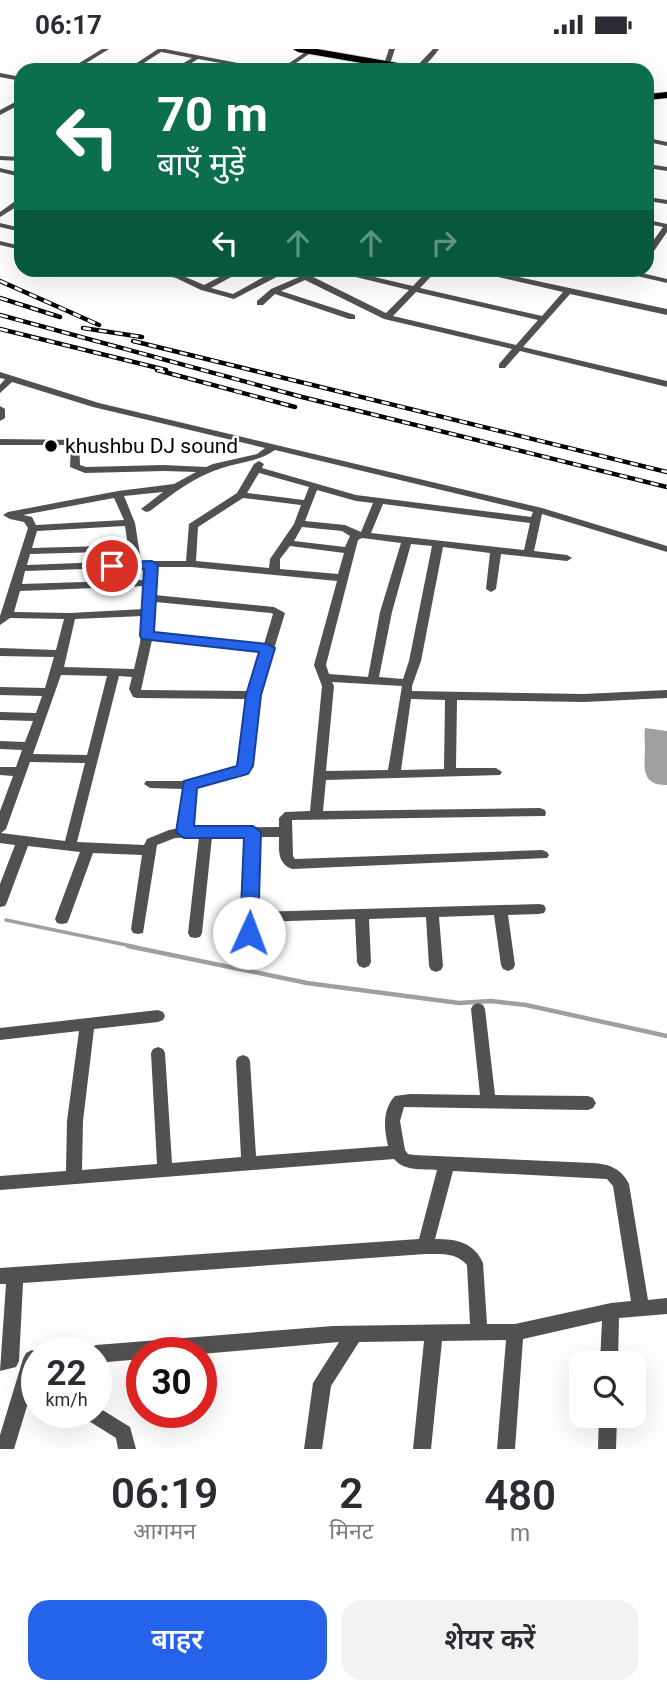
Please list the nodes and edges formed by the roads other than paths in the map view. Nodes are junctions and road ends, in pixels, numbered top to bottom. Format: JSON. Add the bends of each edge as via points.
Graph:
{"nodes":[{"id":1,"x":106,"y":49,"type":"edge"},
{"id":2,"x":284,"y":49,"type":"edge"},
{"id":3,"x":436,"y":49,"type":"edge"},
{"id":4,"x":161,"y":50,"type":"edge"},
{"id":5,"x":302,"y":51,"type":"edge"},
{"id":6,"x":197,"y":57,"type":"junction"},
{"id":7,"x":226,"y":62,"type":"joint"},
{"id":8,"x":83,"y":63,"type":"edge"},
{"id":9,"x":140,"y":63,"type":"edge"},
{"id":10,"x":187,"y":63,"type":"edge"},
{"id":11,"x":230,"y":63,"type":"edge"},
{"id":12,"x":373,"y":63,"type":"edge"},
{"id":13,"x":380,"y":63,"type":"edge"},
{"id":14,"x":423,"y":63,"type":"edge"},
{"id":15,"x":667,"y":227,"type":"edge"},
{"id":16,"x":654,"y":247,"type":"edge"},
{"id":17,"x":180,"y":277,"type":"edge"},
{"id":18,"x":226,"y":277,"type":"edge"},
{"id":19,"x":269,"y":277,"type":"edge"},
{"id":20,"x":305,"y":277,"type":"joint"},
{"id":21,"x":361,"y":277,"type":"edge"},
{"id":22,"x":427,"y":277,"type":"edge"},
{"id":23,"x":513,"y":277,"type":"edge"},
{"id":24,"x":648,"y":277,"type":"edge"},
{"id":25,"x":667,"y":281,"type":"edge"},
{"id":26,"x":204,"y":288,"type":"junction"},
{"id":27,"x":416,"y":290,"type":"junction"},
{"id":28,"x":274,"y":291,"type":"junction"},
{"id":29,"x":568,"y":291,"type":"junction"},
{"id":30,"x":343,"y":297,"type":"junction"},
{"id":31,"x":260,"y":303,"type":"dead end"},
{"id":32,"x":322,"y":307,"type":"junction"},
{"id":33,"x":667,"y":312,"type":"edge"},
{"id":34,"x":352,"y":317,"type":"dead end"},
{"id":35,"x":387,"y":317,"type":"junction"},
{"id":36,"x":544,"y":319,"type":"junction"},
{"id":37,"x":519,"y":349,"type":"junction"},
{"id":38,"x":502,"y":366,"type":"dead end"},
{"id":39,"x":0,"y":375,"type":"edge"},
{"id":40,"x":11,"y":378,"type":"junction"},
{"id":41,"x":667,"y":384,"type":"edge"},
{"id":42,"x":0,"y":390,"type":"edge"},
{"id":43,"x":0,"y":409,"type":"edge"},
{"id":44,"x":0,"y":418,"type":"edge"},
{"id":45,"x":0,"y":442,"type":"edge"},
{"id":46,"x":273,"y":447,"type":"junction"},
{"id":47,"x":260,"y":456,"type":"junction"},
{"id":48,"x":208,"y":470,"type":"junction"},
{"id":49,"x":257,"y":470,"type":"junction"},
{"id":50,"x":314,"y":485,"type":"junction"},
{"id":51,"x":176,"y":487,"type":"junction"},
{"id":52,"x":118,"y":494,"type":"junction"},
{"id":53,"x":241,"y":495,"type":"junction"},
{"id":54,"x":379,"y":501,"type":"junction"},
{"id":55,"x":306,"y":503,"type":"junction"},
{"id":56,"x":146,"y":509,"type":"dead end"},
{"id":57,"x":4,"y":516,"type":"edge"},
{"id":58,"x":537,"y":516,"type":"junction"},
{"id":59,"x":130,"y":523,"type":"junction"},
{"id":60,"x":299,"y":524,"type":"junction"},
{"id":61,"x":33,"y":528,"type":"junction"},
{"id":62,"x":360,"y":535,"type":"junction"},
{"id":63,"x":407,"y":540,"type":"junction"},
{"id":64,"x":287,"y":543,"type":"junction"},
{"id":65,"x":438,"y":544,"type":"junction"},
{"id":66,"x":103,"y":549,"type":"dead end"},
{"id":67,"x":667,"y":549,"type":"edge"},
{"id":68,"x":496,"y":550,"type":"junction"},
{"id":69,"x":26,"y":551,"type":"junction"},
{"id":70,"x":350,"y":551,"type":"junction"},
{"id":71,"x":528,"y":554,"type":"junction"},
{"id":72,"x":567,"y":558,"type":"dead end"},
{"id":73,"x":136,"y":564,"type":"junction"},
{"id":74,"x":191,"y":564,"type":"junction"},
{"id":75,"x":152,"y":565,"type":"junction"},
{"id":76,"x":21,"y":568,"type":"junction"},
{"id":77,"x":274,"y":572,"type":"junction"},
{"id":78,"x":343,"y":578,"type":"junction"},
{"id":79,"x":150,"y":583,"type":"junction"},
{"id":80,"x":15,"y":588,"type":"junction"},
{"id":81,"x":491,"y":589,"type":"dead end"},
{"id":82,"x":148,"y":599,"type":"junction"},
{"id":83,"x":147,"y":613,"type":"junction"},
{"id":84,"x":70,"y":616,"type":"junction"},
{"id":85,"x":3,"y":618,"type":"edge"},
{"id":86,"x":147,"y":636,"type":"junction"},
{"id":87,"x":267,"y":648,"type":"junction"},
{"id":88,"x":0,"y":652,"type":"edge"},
{"id":89,"x":61,"y":654,"type":"junction"},
{"id":90,"x":57,"y":671,"type":"junction"},
{"id":91,"x":114,"y":673,"type":"junction"},
{"id":92,"x":139,"y":673,"type":"junction"},
{"id":93,"x":327,"y":678,"type":"junction"},
{"id":94,"x":373,"y":681,"type":"junction"},
{"id":95,"x":407,"y":689,"type":"junction"},
{"id":96,"x":0,"y":691,"type":"edge"},
{"id":97,"x":48,"y":692,"type":"junction"},
{"id":98,"x":667,"y":694,"type":"edge"},
{"id":99,"x":254,"y":695,"type":"junction"},
{"id":100,"x":451,"y":698,"type":"junction"},
{"id":101,"x":0,"y":716,"type":"edge"},
{"id":102,"x":40,"y":717,"type":"junction"},
{"id":103,"x":0,"y":745,"type":"edge"},
{"id":104,"x":29,"y":752,"type":"junction"},
{"id":105,"x":93,"y":759,"type":"junction"},
{"id":106,"x":0,"y":771,"type":"edge"},
{"id":107,"x":22,"y":772,"type":"junction"},
{"id":108,"x":496,"y":772,"type":"dead end"},
{"id":109,"x":450,"y":773,"type":"junction"},
{"id":110,"x":394,"y":774,"type":"junction"},
{"id":111,"x":320,"y":776,"type":"junction"},
{"id":112,"x":150,"y":785,"type":"dead end"},
{"id":113,"x":190,"y":785,"type":"junction"},
{"id":114,"x":5,"y":804,"type":"edge"},
{"id":115,"x":540,"y":813,"type":"dead end"},
{"id":116,"x":316,"y":816,"type":"junction"},
{"id":117,"x":0,"y":829,"type":"edge"},
{"id":118,"x":206,"y":831,"type":"junction"},
{"id":119,"x":184,"y":832,"type":"junction"},
{"id":120,"x":253,"y":832,"type":"junction"},
{"id":121,"x":286,"y":832,"type":"junction"},
{"id":122,"x":0,"y":838,"type":"edge"},
{"id":123,"x":23,"y":841,"type":"junction"},
{"id":124,"x":70,"y":845,"type":"junction"},
{"id":125,"x":88,"y":848,"type":"junction"},
{"id":126,"x":149,"y":850,"type":"junction"},
{"id":127,"x":542,"y":855,"type":"dead end"},
{"id":128,"x":0,"y":902,"type":"edge"},
{"id":129,"x":539,"y":909,"type":"dead end"},
{"id":130,"x":500,"y":910,"type":"junction"},
{"id":131,"x":432,"y":912,"type":"junction"},
{"id":132,"x":362,"y":914,"type":"junction"},
{"id":133,"x":250,"y":917,"type":"junction"},
{"id":134,"x":62,"y":919,"type":"dead end"},
{"id":135,"x":138,"y":929,"type":"dead end"},
{"id":136,"x":195,"y":933,"type":"dead end"},
{"id":137,"x":248,"y":949,"type":"dead end"},
{"id":138,"x":364,"y":962,"type":"dead end"},
{"id":139,"x":508,"y":965,"type":"dead end"},
{"id":140,"x":436,"y":966,"type":"dead end"},
{"id":141,"x":478,"y":1009,"type":"dead end"},
{"id":142,"x":158,"y":1016,"type":"dead end"},
{"id":143,"x":87,"y":1025,"type":"junction"},
{"id":144,"x":0,"y":1034,"type":"edge"},
{"id":145,"x":158,"y":1053,"type":"dead end"},
{"id":146,"x":243,"y":1061,"type":"dead end"},
{"id":147,"x":488,"y":1101,"type":"junction"},
{"id":148,"x":588,"y":1103,"type":"dead end"},
{"id":149,"x":398,"y":1152,"type":"junction"},
{"id":150,"x":249,"y":1163,"type":"junction"},
{"id":151,"x":447,"y":1164,"type":"junction"},
{"id":152,"x":165,"y":1170,"type":"junction"},
{"id":153,"x":74,"y":1177,"type":"junction"},
{"id":154,"x":0,"y":1183,"type":"edge"},
{"id":155,"x":425,"y":1246,"type":"junction"},
{"id":156,"x":7,"y":1276,"type":"edge"},
{"id":157,"x":667,"y":1306,"type":"edge"},
{"id":158,"x":641,"y":1308,"type":"junction"},
{"id":159,"x":611,"y":1311,"type":"junction"},
{"id":160,"x":515,"y":1332,"type":"junction"},
{"id":161,"x":434,"y":1333,"type":"junction"},
{"id":162,"x":479,"y":1333,"type":"junction"},
{"id":163,"x":354,"y":1334,"type":"junction"},
{"id":164,"x":609,"y":1351,"type":"edge"},
{"id":165,"x":112,"y":1352,"type":"edge"},
{"id":166,"x":5,"y":1362,"type":"edge"},
{"id":167,"x":21,"y":1408,"type":"edge"},
{"id":168,"x":112,"y":1426,"type":"edge"},
{"id":169,"x":608,"y":1428,"type":"edge"},
{"id":170,"x":5,"y":1449,"type":"edge"},
{"id":171,"x":127,"y":1449,"type":"edge"},
{"id":172,"x":313,"y":1449,"type":"edge"},
{"id":173,"x":422,"y":1449,"type":"edge"},
{"id":174,"x":506,"y":1449,"type":"edge"},
{"id":175,"x":607,"y":1449,"type":"edge"}],
"edges":[{"from":1,"to":8,"type":"street"},
{"from":2,"to":5,"type":"highway"},
{"from":3,"to":14,"type":"street"},
{"from":4,"to":6,"type":"street"},
{"from":4,"to":9,"type":"street"},
{"from":5,"to":12,"type":"highway"},
{"from":5,"to":13,"type":"highway"},
{"from":6,"to":7,"type":"street"},
{"from":6,"to":10,"type":"street"},
{"from":7,"to":11,"type":"street"},
{"from":15,"to":16,"type":"street"},
{"from":17,"to":26,"type":"street"},
{"from":18,"to":26,"type":"street"},
{"from":19,"to":26,"type":"street","via":[[234,297]]},
{"from":20,"to":28,"type":"street"},
{"from":20,"to":30,"type":"street"},
{"from":21,"to":27,"type":"street"},
{"from":22,"to":27,"type":"street"},
{"from":23,"to":29,"type":"street"},
{"from":24,"to":25,"type":"street"},
{"from":27,"to":35,"type":"street"},
{"from":27,"to":36,"type":"street"},
{"from":28,"to":31,"type":"street"},
{"from":28,"to":32,"type":"street"},
{"from":29,"to":33,"type":"street"},
{"from":29,"to":36,"type":"street"},
{"from":30,"to":32,"type":"street"},
{"from":30,"to":35,"type":"street"},
{"from":32,"to":34,"type":"street"},
{"from":35,"to":37,"type":"street"},
{"from":36,"to":37,"type":"street"},
{"from":37,"to":38,"type":"street"},
{"from":37,"to":41,"type":"street"},
{"from":39,"to":40,"type":"street"},
{"from":40,"to":42,"type":"street"},
{"from":40,"to":46,"type":"street","via":[[96,405]]},
{"from":43,"to":44,"type":"street"},
{"from":45,"to":48,"type":"street","via":[[76,442],[75,467],[81,470]]},
{"from":46,"to":47,"type":"street"},
{"from":46,"to":58,"type":"street"},
{"from":47,"to":48,"type":"street"},
{"from":47,"to":49,"type":"street"},
{"from":48,"to":51,"type":"street"},
{"from":49,"to":50,"type":"street"},
{"from":49,"to":53,"type":"street"},
{"from":50,"to":54,"type":"street","via":[[338,495]]},
{"from":50,"to":55,"type":"street"},
{"from":51,"to":52,"type":"street"},
{"from":51,"to":56,"type":"street"},
{"from":52,"to":57,"type":"street"},
{"from":52,"to":59,"type":"street"},
{"from":53,"to":55,"type":"street"},
{"from":53,"to":74,"type":"street","via":[[193,526]]},
{"from":54,"to":58,"type":"street"},
{"from":54,"to":62,"type":"street"},
{"from":55,"to":60,"type":"street"},
{"from":57,"to":61,"type":"street","via":[[28,519]]},
{"from":58,"to":67,"type":"street"},
{"from":58,"to":71,"type":"street"},
{"from":59,"to":61,"type":"street"},
{"from":59,"to":73,"type":"street"},
{"from":60,"to":62,"type":"street","via":[[345,528]]},
{"from":60,"to":64,"type":"street"},
{"from":61,"to":69,"type":"street"},
{"from":62,"to":63,"type":"street"},
{"from":62,"to":70,"type":"street","via":[[353,538]]},
{"from":63,"to":65,"type":"street"},
{"from":63,"to":94,"type":"street","via":[[386,611]]},
{"from":64,"to":70,"type":"street"},
{"from":64,"to":77,"type":"street","via":[[275,559]]},
{"from":65,"to":68,"type":"street"},
{"from":65,"to":95,"type":"street"},
{"from":66,"to":69,"type":"street"},
{"from":68,"to":71,"type":"street"},
{"from":68,"to":81,"type":"street"},
{"from":69,"to":76,"type":"street"},
{"from":70,"to":78,"type":"street"},
{"from":71,"to":72,"type":"street"},
{"from":73,"to":75,"type":"street"},
{"from":73,"to":76,"type":"street"},
{"from":74,"to":75,"type":"street"},
{"from":74,"to":77,"type":"street"},
{"from":75,"to":79,"type":"street"},
{"from":76,"to":80,"type":"street"},
{"from":77,"to":78,"type":"street"},
{"from":78,"to":93,"type":"street","via":[[320,665]]},
{"from":79,"to":80,"type":"street"},
{"from":79,"to":82,"type":"street"},
{"from":80,"to":85,"type":"street"},
{"from":82,"to":83,"type":"street"},
{"from":82,"to":87,"type":"street","via":[[274,610],[280,617]]},
{"from":83,"to":84,"type":"street"},
{"from":83,"to":86,"type":"street"},
{"from":84,"to":85,"type":"street"},
{"from":84,"to":89,"type":"street"},
{"from":86,"to":87,"type":"street"},
{"from":86,"to":92,"type":"street"},
{"from":87,"to":99,"type":"street"},
{"from":88,"to":89,"type":"street"},
{"from":89,"to":90,"type":"street"},
{"from":90,"to":91,"type":"street"},
{"from":90,"to":97,"type":"street"},
{"from":91,"to":92,"type":"street"},
{"from":91,"to":105,"type":"street"},
{"from":92,"to":99,"type":"street","via":[[135,689],[141,695]]},
{"from":93,"to":94,"type":"street"},
{"from":93,"to":111,"type":"street"},
{"from":94,"to":95,"type":"street"},
{"from":95,"to":100,"type":"street"},
{"from":95,"to":110,"type":"street"},
{"from":96,"to":97,"type":"street"},
{"from":97,"to":102,"type":"street"},
{"from":98,"to":100,"type":"street"},
{"from":99,"to":113,"type":"street","via":[[243,770]]},
{"from":100,"to":109,"type":"street"},
{"from":101,"to":102,"type":"street"},
{"from":102,"to":104,"type":"street"},
{"from":103,"to":104,"type":"street"},
{"from":104,"to":105,"type":"street"},
{"from":104,"to":107,"type":"street"},
{"from":105,"to":124,"type":"street"},
{"from":106,"to":107,"type":"street"},
{"from":107,"to":114,"type":"street"},
{"from":108,"to":109,"type":"street"},
{"from":109,"to":110,"type":"street"},
{"from":110,"to":111,"type":"street"},
{"from":111,"to":116,"type":"street"},
{"from":112,"to":113,"type":"street"},
{"from":113,"to":119,"type":"street"},
{"from":114,"to":117,"type":"street"},
{"from":115,"to":116,"type":"street"},
{"from":116,"to":121,"type":"street","via":[[290,815],[285,818]]},
{"from":118,"to":119,"type":"street"},
{"from":118,"to":120,"type":"street"},
{"from":118,"to":136,"type":"street"},
{"from":119,"to":126,"type":"street","via":[[162,836]]},
{"from":120,"to":121,"type":"street"},
{"from":120,"to":133,"type":"street"},
{"from":121,"to":127,"type":"street","via":[[286,857],[292,864]]},
{"from":122,"to":123,"type":"street"},
{"from":123,"to":124,"type":"street"},
{"from":123,"to":128,"type":"street"},
{"from":124,"to":125,"type":"street"},
{"from":125,"to":126,"type":"street"},
{"from":125,"to":134,"type":"street"},
{"from":126,"to":135,"type":"street"},
{"from":129,"to":130,"type":"street"},
{"from":130,"to":131,"type":"street"},
{"from":130,"to":139,"type":"street"},
{"from":131,"to":132,"type":"street"},
{"from":131,"to":140,"type":"street"},
{"from":132,"to":133,"type":"street"},
{"from":132,"to":138,"type":"street"},
{"from":133,"to":137,"type":"street"},
{"from":141,"to":147,"type":"street"},
{"from":142,"to":143,"type":"street"},
{"from":143,"to":144,"type":"street"},
{"from":143,"to":153,"type":"street","via":[[75,1121]]},
{"from":145,"to":152,"type":"street"},
{"from":146,"to":150,"type":"street"},
{"from":147,"to":148,"type":"street"},
{"from":147,"to":149,"type":"street","via":[[400,1101],[391,1118]]},
{"from":149,"to":150,"type":"street"},
{"from":149,"to":151,"type":"street","via":[[414,1162]]},
{"from":150,"to":152,"type":"street"},
{"from":151,"to":155,"type":"street"},
{"from":151,"to":158,"type":"street","via":[[600,1171],[616,1176]]},
{"from":152,"to":153,"type":"street"},
{"from":153,"to":154,"type":"street"},
{"from":155,"to":156,"type":"street"},
{"from":155,"to":162,"type":"street","via":[[462,1248],[472,1255]]},
{"from":156,"to":166,"type":"street"},
{"from":157,"to":158,"type":"street"},
{"from":158,"to":159,"type":"street"},
{"from":159,"to":160,"type":"street"},
{"from":159,"to":164,"type":"street"},
{"from":160,"to":162,"type":"street"},
{"from":160,"to":174,"type":"street"},
{"from":161,"to":162,"type":"street"},
{"from":161,"to":163,"type":"street"},
{"from":161,"to":173,"type":"street"},
{"from":163,"to":165,"type":"street"},
{"from":163,"to":172,"type":"street","via":[[322,1383]]},
{"from":167,"to":170,"type":"street"},
{"from":168,"to":171,"type":"street","via":[[124,1433]]},
{"from":169,"to":175,"type":"street"}]}
